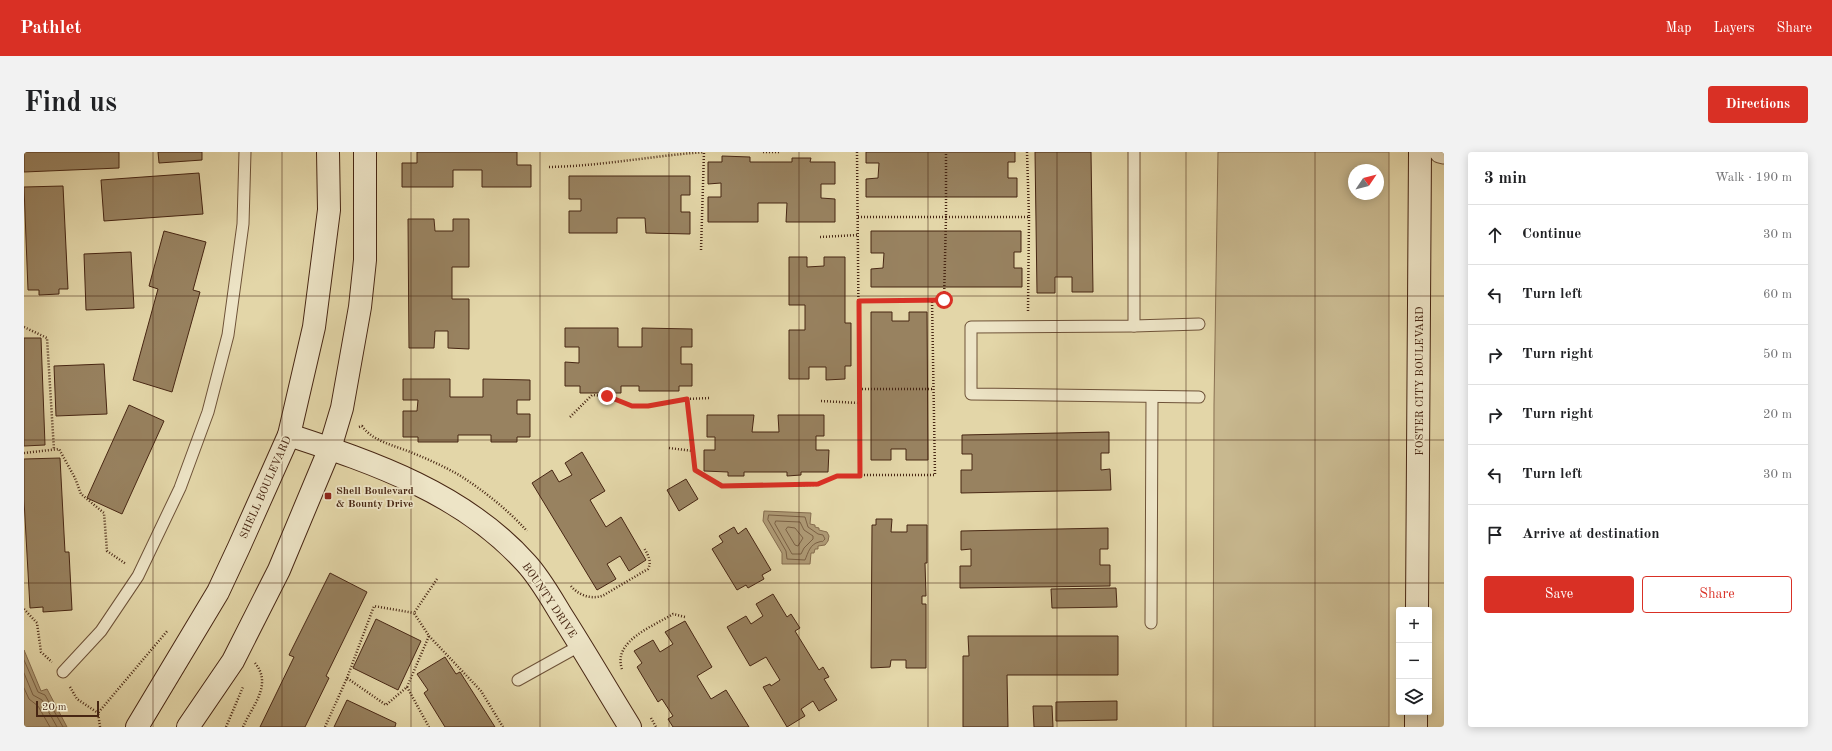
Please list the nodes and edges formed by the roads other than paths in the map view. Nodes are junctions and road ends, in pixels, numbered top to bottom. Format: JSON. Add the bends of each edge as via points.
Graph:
{"nodes":[{"id":1,"x":245,"y":152,"type":"edge"},
{"id":2,"x":328,"y":152,"type":"edge"},
{"id":3,"x":365,"y":152,"type":"edge"},
{"id":4,"x":1134,"y":152,"type":"edge"},
{"id":5,"x":1420,"y":152,"type":"edge"},
{"id":6,"x":1440,"y":152,"type":"edge"},
{"id":7,"x":1444,"y":153,"type":"edge"},
{"id":8,"x":1199,"y":324,"type":"dead end"},
{"id":9,"x":1134,"y":326,"type":"junction"},
{"id":10,"x":1152,"y":397,"type":"junction"},
{"id":11,"x":1199,"y":397,"type":"dead end"},
{"id":12,"x":289,"y":435,"type":"junction"},
{"id":13,"x":330,"y":448,"type":"junction"},
{"id":14,"x":1417,"y":607,"type":"edge"},
{"id":15,"x":1151,"y":623,"type":"dead end"},
{"id":16,"x":581,"y":645,"type":"junction"},
{"id":17,"x":63,"y":672,"type":"road end"},
{"id":18,"x":518,"y":680,"type":"dead end"},
{"id":19,"x":1416,"y":715,"type":"edge"},
{"id":20,"x":142,"y":718,"type":"edge"},
{"id":21,"x":188,"y":727,"type":"edge"},
{"id":22,"x":630,"y":727,"type":"edge"},
{"id":23,"x":1416,"y":727,"type":"edge"}],
"edges":[{"from":1,"to":17,"type":"lane","via":[[243,224],[228,335],[208,412],[180,488],[139,573],[100,631]]},
{"from":2,"to":12,"type":"main road","name":"SHELL BOULEVARD","via":[[329,210],[315,320]]},
{"from":3,"to":13,"type":"main road","via":[[365,260],[360,307],[342,408]]},
{"from":4,"to":9,"type":"lane"},
{"from":5,"to":14,"type":"main road","name":"FOSTER CITY BOULEVARD"},
{"from":6,"to":7,"type":"street"},
{"from":8,"to":9,"type":"lane"},
{"from":9,"to":10,"type":"lane","via":[[971,327],[971,394]]},
{"from":10,"to":11,"type":"lane"},
{"from":10,"to":15,"type":"lane"},
{"from":12,"to":13,"type":"main road","name":"BOUNTY DRIVE"},
{"from":12,"to":20,"type":"main road","name":"SHELL BOULEVARD","via":[[218,592]]},
{"from":13,"to":16,"type":"main road","name":"BOUNTY DRIVE","via":[[432,490],[476,518],[527,564]]},
{"from":13,"to":21,"type":"main road","via":[[279,570],[233,660]]},
{"from":16,"to":18,"type":"lane"},
{"from":16,"to":22,"type":"main road","name":"BOUNTY DRIVE"},
{"from":19,"to":23,"type":"main road"}]}
